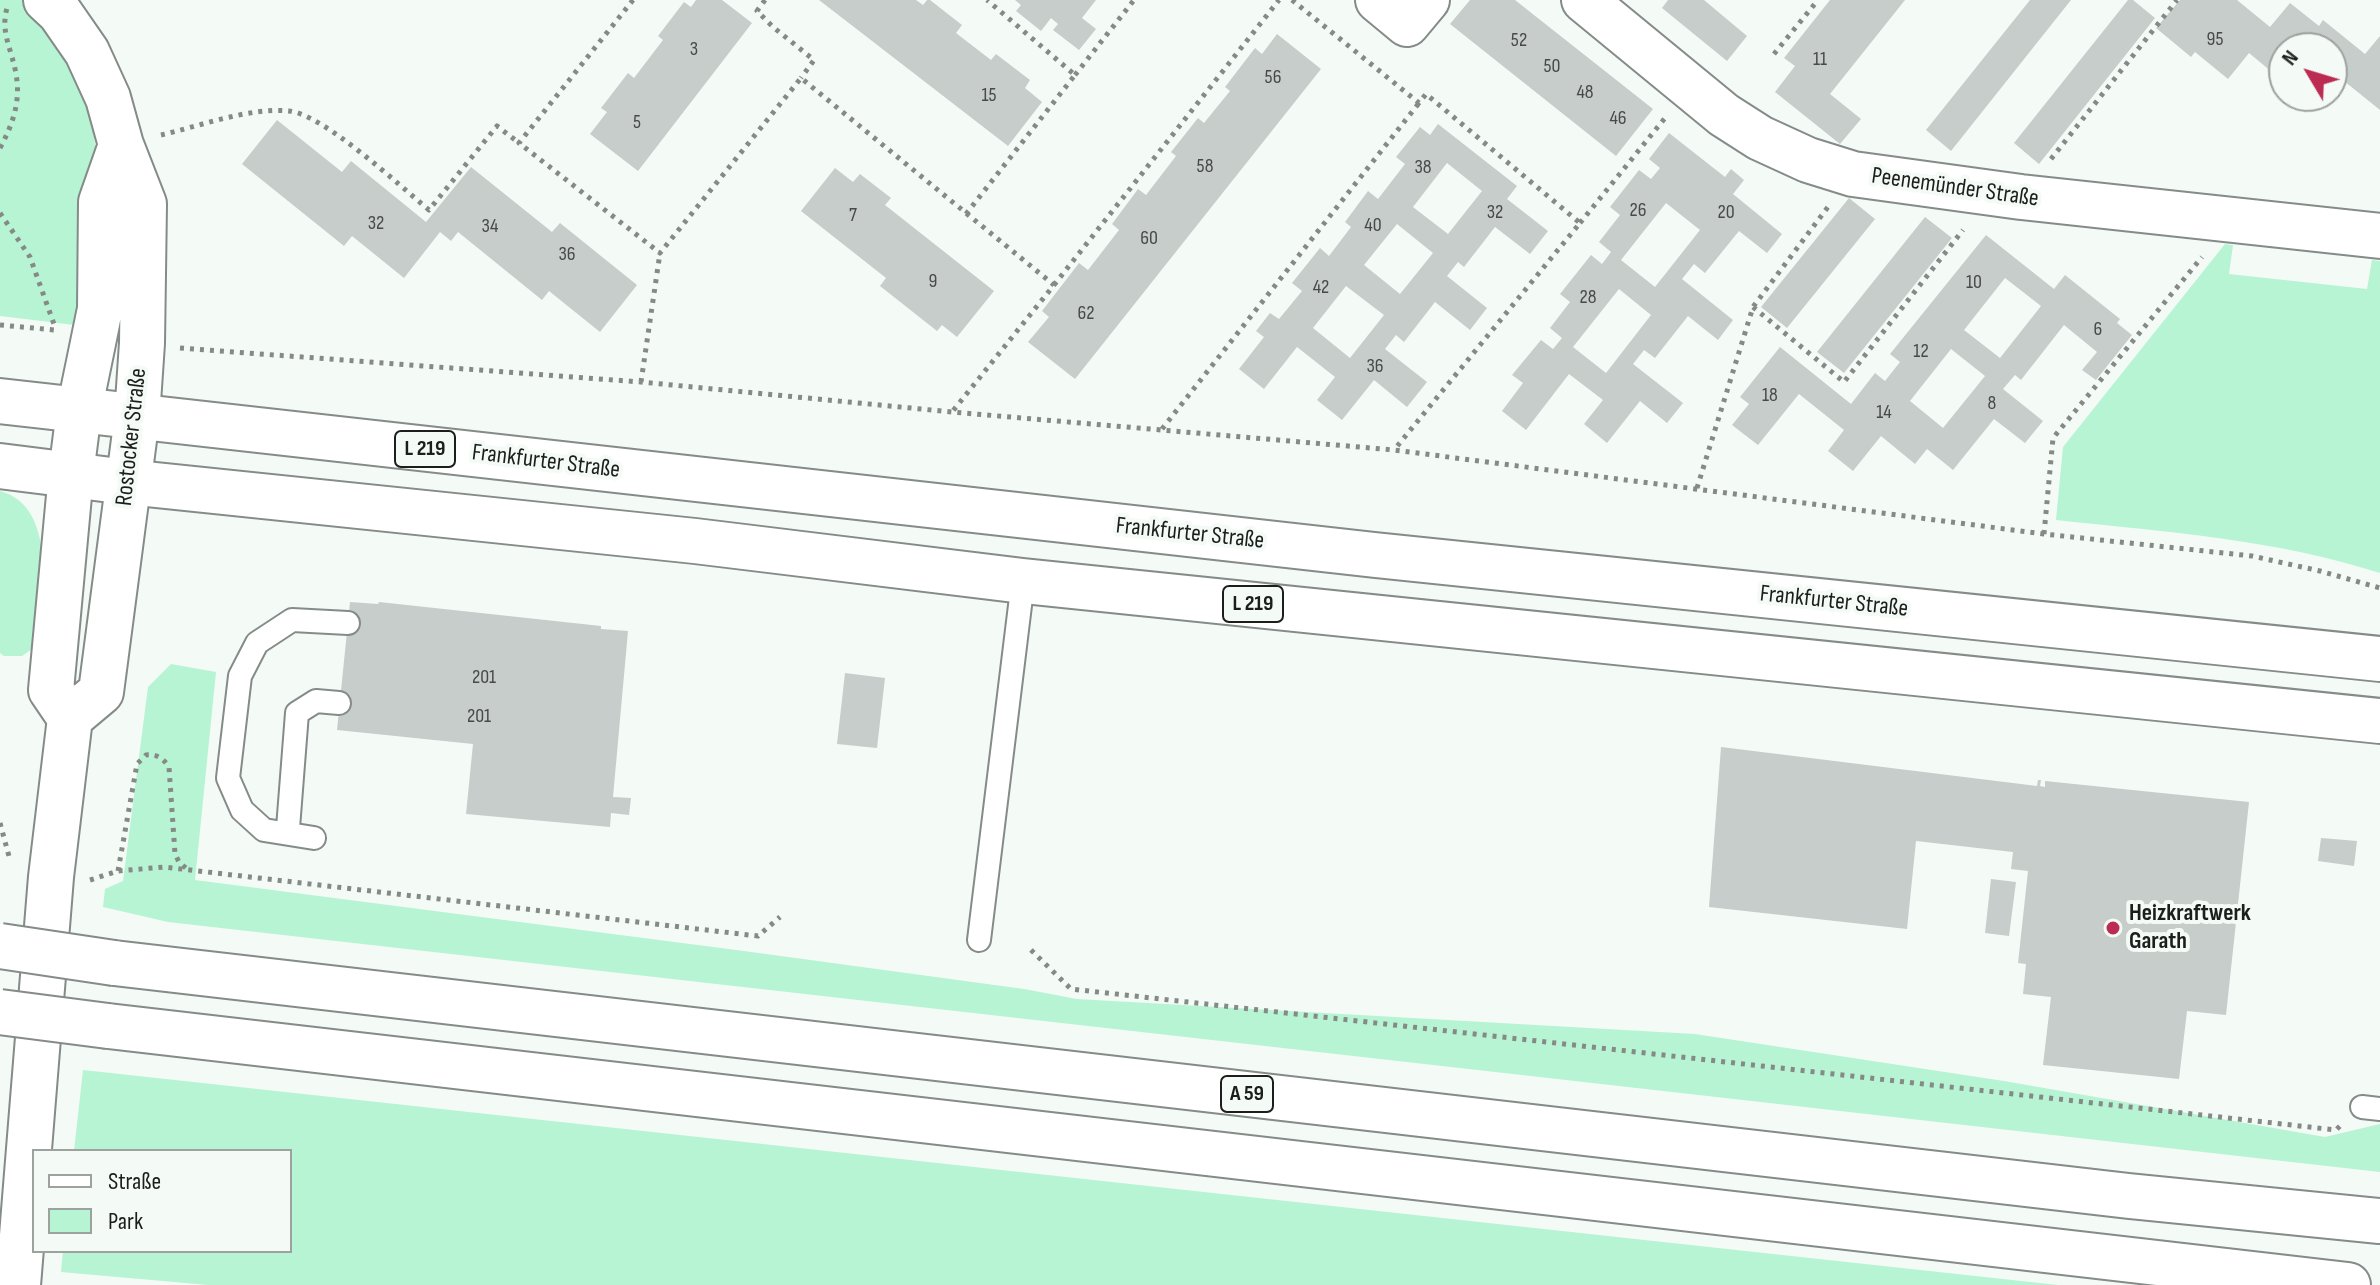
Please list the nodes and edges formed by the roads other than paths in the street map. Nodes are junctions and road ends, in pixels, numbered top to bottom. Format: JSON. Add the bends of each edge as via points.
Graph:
{"nodes":[{"id":1,"x":1378,"y":0,"type":"edge"},
{"id":2,"x":1427,"y":0,"type":"edge"},
{"id":3,"x":1584,"y":0,"type":"edge"},
{"id":4,"x":59,"y":4,"type":"edge"},
{"id":5,"x":121,"y":145,"type":"junction"},
{"id":6,"x":2380,"y":236,"type":"edge"},
{"id":7,"x":0,"y":401,"type":"edge"},
{"id":8,"x":79,"y":411,"type":"junction"},
{"id":9,"x":137,"y":417,"type":"junction"},
{"id":10,"x":0,"y":466,"type":"edge"},
{"id":11,"x":71,"y":474,"type":"junction"},
{"id":12,"x":127,"y":482,"type":"junction"},
{"id":13,"x":1023,"y":581,"type":"junction"},
{"id":14,"x":348,"y":623,"type":"dead end"},
{"id":15,"x":2380,"y":659,"type":"edge"},
{"id":16,"x":339,"y":703,"type":"dead end"},
{"id":17,"x":70,"y":718,"type":"junction"},
{"id":18,"x":2380,"y":721,"type":"edge"},
{"id":19,"x":288,"y":828,"type":"dead end"},
{"id":20,"x":314,"y":838,"type":"dead end"},
{"id":21,"x":979,"y":940,"type":"dead end"},
{"id":22,"x":0,"y":946,"type":"edge"},
{"id":23,"x":0,"y":1012,"type":"edge"},
{"id":24,"x":2380,"y":1221,"type":"edge"},
{"id":25,"x":18,"y":1285,"type":"edge"},
{"id":26,"x":2348,"y":1285,"type":"edge"}],
"edges":[{"from":1,"to":2,"type":"main road","via":[[1407,24]]},
{"from":3,"to":6,"type":"main road","name":"Peenemünder Straße","via":[[1724,115],[1808,160],[1853,174]]},
{"from":4,"to":5,"type":"main road","name":"Rostocker Straße","via":[[108,98]]},
{"from":5,"to":8,"type":"main road","via":[[101,202],[100,309],[75,333]]},
{"from":5,"to":9,"type":"main road","name":"Rostocker Straße","via":[[144,204]]},
{"from":7,"to":8,"type":"main road","name":"Frankfurter Straße","number":"L 219"},
{"from":8,"to":9,"type":"main road","name":"Frankfurter Straße","number":"L 219"},
{"from":8,"to":11,"type":"main road"},
{"from":9,"to":12,"type":"main road","name":"Rostocker Straße"},
{"from":9,"to":15,"type":"main road","name":"Frankfurter Straße","number":"L 219","via":[[1375,555]]},
{"from":10,"to":11,"type":"main road","number":"L 219"},
{"from":11,"to":12,"type":"main road","number":"L 219"},
{"from":11,"to":17,"type":"main road","via":[[51,690]]},
{"from":12,"to":13,"type":"main road","number":"L 219"},
{"from":12,"to":17,"type":"main road","name":"Rostocker Straße","via":[[101,692]]},
{"from":13,"to":18,"type":"main road","number":"L 219"},
{"from":13,"to":21,"type":"lane"},
{"from":14,"to":20,"type":"lane","via":[[292,620],[257,643],[240,676],[228,778],[242,810],[264,830]]},
{"from":16,"to":19,"type":"lane","via":[[316,701],[297,713]]},
{"from":17,"to":25,"type":"main road","via":[[51,877]]},
{"from":22,"to":24,"type":"main road","number":"A 59","bridge":true},
{"from":23,"to":26,"type":"main road","bridge":true}]}
